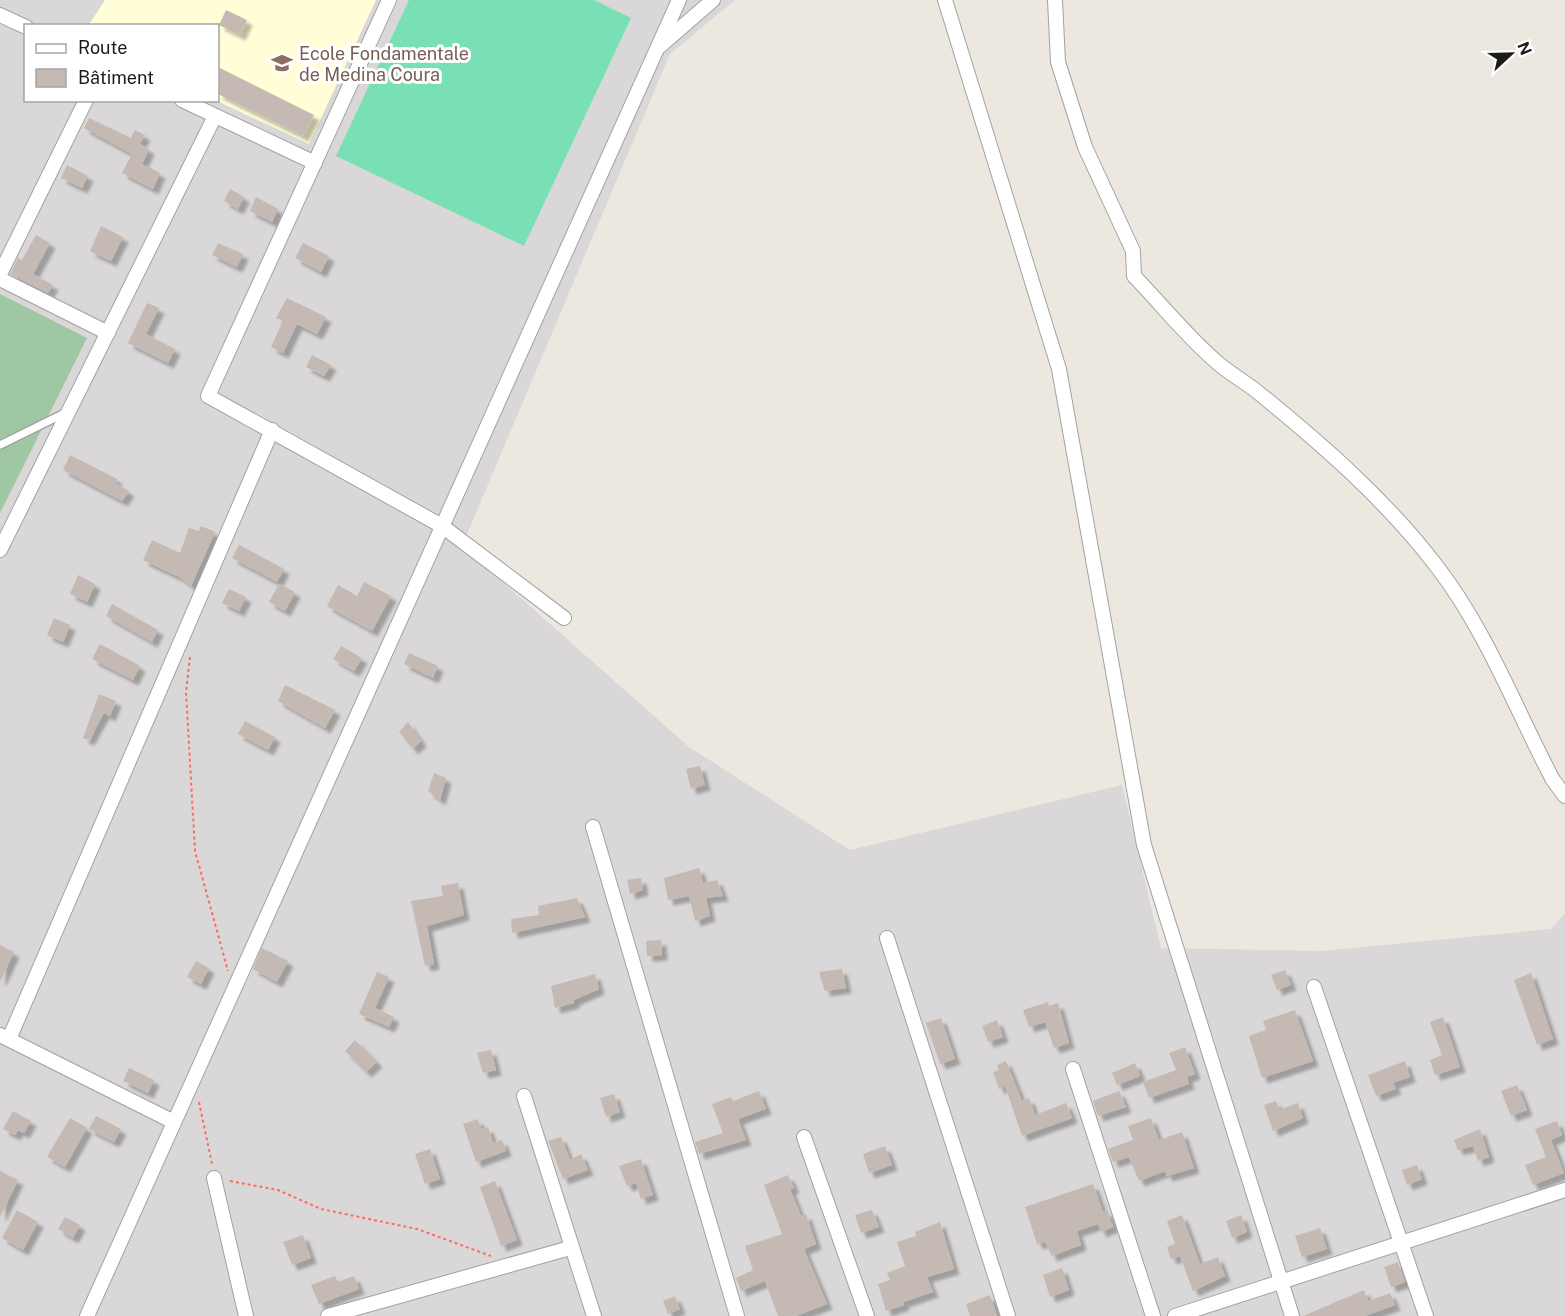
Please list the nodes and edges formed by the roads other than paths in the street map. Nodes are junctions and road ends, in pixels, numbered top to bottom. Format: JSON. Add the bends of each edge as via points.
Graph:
{"nodes":[{"id":1,"x":389,"y":0,"type":"edge"},
{"id":2,"x":679,"y":0,"type":"edge"},
{"id":3,"x":713,"y":0,"type":"edge"},
{"id":4,"x":945,"y":0,"type":"edge"},
{"id":5,"x":1055,"y":0,"type":"edge"},
{"id":6,"x":0,"y":15,"type":"edge"},
{"id":7,"x":24,"y":26,"type":"edge"},
{"id":8,"x":657,"y":50,"type":"junction"},
{"id":9,"x":85,"y":102,"type":"edge"},
{"id":10,"x":186,"y":102,"type":"edge"},
{"id":11,"x":215,"y":116,"type":"junction"},
{"id":12,"x":315,"y":163,"type":"junction"},
{"id":13,"x":0,"y":274,"type":"edge"},
{"id":14,"x":0,"y":279,"type":"edge"},
{"id":15,"x":108,"y":333,"type":"junction"},
{"id":16,"x":70,"y":410,"type":"junction"},
{"id":17,"x":272,"y":430,"type":"junction"},
{"id":18,"x":0,"y":445,"type":"edge"},
{"id":19,"x":442,"y":526,"type":"junction"},
{"id":20,"x":0,"y":550,"type":"edge"},
{"id":21,"x":564,"y":618,"type":"dead end"},
{"id":22,"x":1565,"y":796,"type":"edge"},
{"id":23,"x":593,"y":827,"type":"dead end"},
{"id":24,"x":887,"y":938,"type":"dead end"},
{"id":25,"x":1314,"y":987,"type":"dead end"},
{"id":26,"x":4,"y":1037,"type":"edge"},
{"id":27,"x":1073,"y":1069,"type":"dead end"},
{"id":28,"x":524,"y":1095,"type":"dead end"},
{"id":29,"x":174,"y":1122,"type":"junction"},
{"id":30,"x":804,"y":1137,"type":"dead end"},
{"id":31,"x":214,"y":1178,"type":"road end"},
{"id":32,"x":1565,"y":1190,"type":"edge"},
{"id":33,"x":1401,"y":1243,"type":"junction"},
{"id":34,"x":570,"y":1248,"type":"junction"},
{"id":35,"x":1281,"y":1282,"type":"junction"},
{"id":36,"x":87,"y":1316,"type":"edge"},
{"id":37,"x":246,"y":1316,"type":"edge"},
{"id":38,"x":328,"y":1316,"type":"edge"},
{"id":39,"x":594,"y":1316,"type":"edge"},
{"id":40,"x":737,"y":1316,"type":"edge"},
{"id":41,"x":867,"y":1316,"type":"edge"},
{"id":42,"x":1008,"y":1316,"type":"edge"},
{"id":43,"x":1153,"y":1316,"type":"edge"},
{"id":44,"x":1175,"y":1316,"type":"edge"},
{"id":45,"x":1292,"y":1316,"type":"edge"},
{"id":46,"x":1426,"y":1316,"type":"edge"}],
"edges":[{"from":1,"to":12,"type":"street"},
{"from":2,"to":8,"type":"street"},
{"from":3,"to":8,"type":"street"},
{"from":4,"to":35,"type":"street","via":[[1059,369],[1144,845]]},
{"from":5,"to":22,"type":"street","via":[[1058,62],[1085,147],[1133,251],[1134,276],[1219,364],[1345,468],[1408,531],[1466,609]]},
{"from":6,"to":7,"type":"street"},
{"from":8,"to":19,"type":"street"},
{"from":9,"to":13,"type":"street"},
{"from":10,"to":11,"type":"street"},
{"from":11,"to":12,"type":"street"},
{"from":11,"to":15,"type":"street"},
{"from":12,"to":17,"type":"street","via":[[208,396]]},
{"from":14,"to":15,"type":"street"},
{"from":15,"to":16,"type":"street"},
{"from":16,"to":18,"type":"lane"},
{"from":16,"to":20,"type":"street"},
{"from":17,"to":19,"type":"street"},
{"from":17,"to":26,"type":"street"},
{"from":19,"to":21,"type":"street"},
{"from":19,"to":29,"type":"street"},
{"from":23,"to":40,"type":"street"},
{"from":24,"to":42,"type":"street"},
{"from":25,"to":33,"type":"street"},
{"from":26,"to":29,"type":"street"},
{"from":27,"to":43,"type":"street"},
{"from":28,"to":34,"type":"street"},
{"from":29,"to":36,"type":"street"},
{"from":30,"to":41,"type":"street"},
{"from":31,"to":37,"type":"street"},
{"from":32,"to":33,"type":"street"},
{"from":33,"to":35,"type":"street"},
{"from":33,"to":46,"type":"street"},
{"from":34,"to":38,"type":"street"},
{"from":34,"to":39,"type":"street"},
{"from":35,"to":44,"type":"street"},
{"from":35,"to":45,"type":"street"}]}
